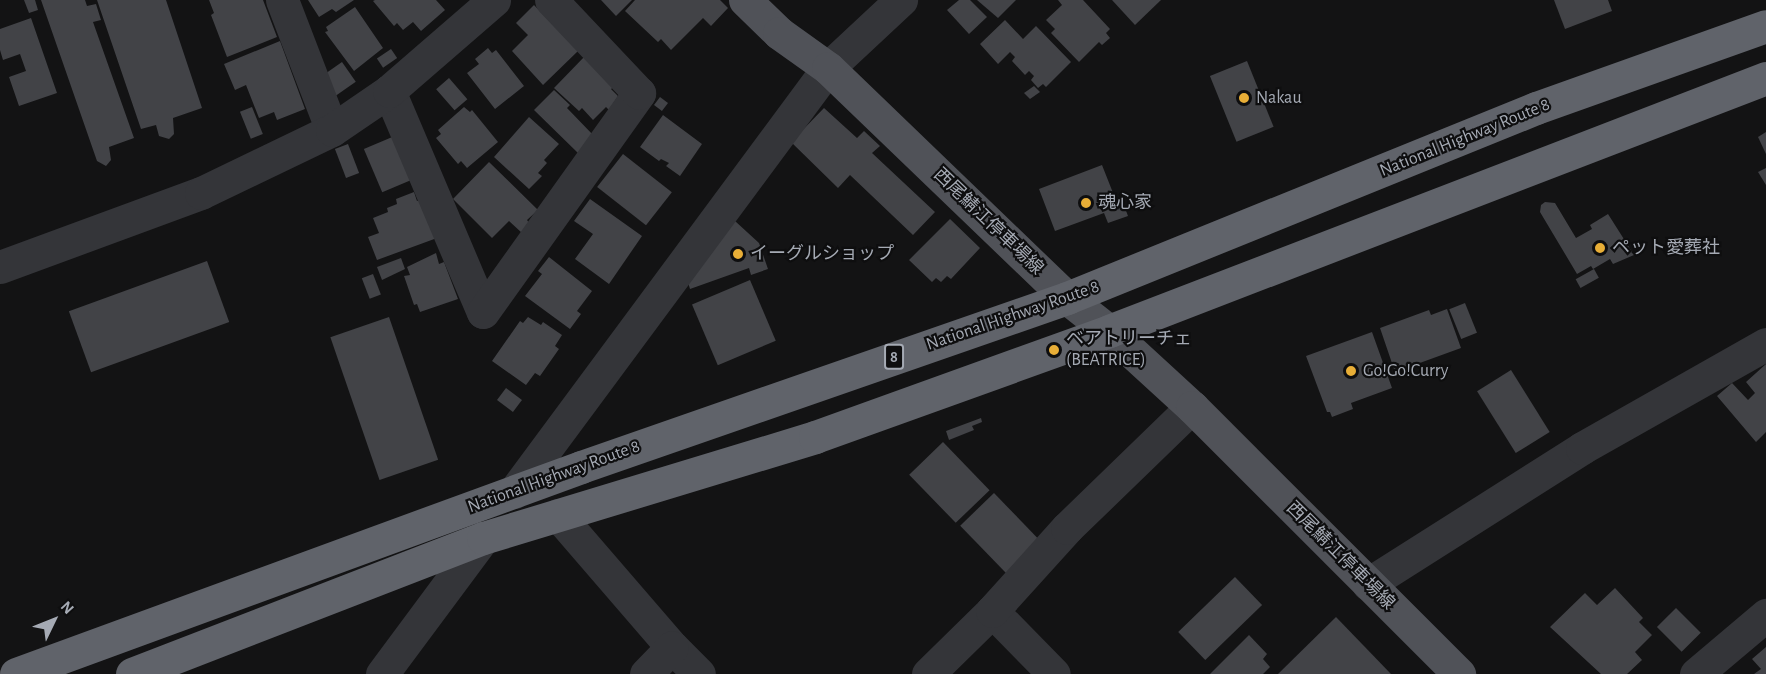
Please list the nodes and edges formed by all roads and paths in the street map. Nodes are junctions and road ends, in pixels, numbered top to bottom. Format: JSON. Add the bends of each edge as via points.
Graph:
{"nodes":[{"id":1,"x":282,"y":0,"type":"edge"},
{"id":2,"x":494,"y":0,"type":"edge"},
{"id":3,"x":551,"y":0,"type":"edge"},
{"id":4,"x":745,"y":0,"type":"edge"},
{"id":5,"x":901,"y":0,"type":"edge"},
{"id":6,"x":1766,"y":26,"type":"edge"},
{"id":7,"x":828,"y":68,"type":"junction"},
{"id":8,"x":1766,"y":78,"type":"edge"},
{"id":9,"x":389,"y":91,"type":"junction"},
{"id":10,"x":332,"y":130,"type":"junction"},
{"id":11,"x":0,"y":267,"type":"edge"},
{"id":12,"x":1067,"y":298,"type":"junction"},
{"id":13,"x":1109,"y":331,"type":"junction"},
{"id":14,"x":1766,"y":344,"type":"edge"},
{"id":15,"x":1192,"y":407,"type":"junction"},
{"id":16,"x":514,"y":492,"type":"junction"},
{"id":17,"x":558,"y":515,"type":"junction"},
{"id":18,"x":483,"y":538,"type":"junction"},
{"id":19,"x":1368,"y":584,"type":"junction"},
{"id":20,"x":992,"y":611,"type":"junction"},
{"id":21,"x":1766,"y":615,"type":"edge"},
{"id":22,"x":672,"y":647,"type":"junction"},
{"id":23,"x":16,"y":674,"type":"edge"},
{"id":24,"x":132,"y":674,"type":"edge"},
{"id":25,"x":382,"y":674,"type":"edge"},
{"id":26,"x":646,"y":674,"type":"edge"},
{"id":27,"x":699,"y":674,"type":"edge"},
{"id":28,"x":928,"y":674,"type":"edge"},
{"id":29,"x":1054,"y":674,"type":"edge"},
{"id":30,"x":1459,"y":674,"type":"edge"},
{"id":31,"x":1696,"y":674,"type":"edge"}],
"edges":[{"from":1,"to":10,"type":"street"},
{"from":2,"to":9,"type":"street"},
{"from":3,"to":9,"type":"street","via":[[639,93],[483,312]]},
{"from":4,"to":7,"type":"main road","name":"西尾鯖江停車場線","via":[[779,33]]},
{"from":5,"to":7,"type":"street"},
{"from":6,"to":12,"type":"highway","name":"National Highway Route 8","number":"8","via":[[1536,108]]},
{"from":7,"to":12,"type":"main road","name":"西尾鯖江停車場線"},
{"from":7,"to":16,"type":"street"},
{"from":8,"to":13,"type":"highway","name":"National Highway Route 8"},
{"from":9,"to":10,"type":"street"},
{"from":10,"to":11,"type":"street","via":[[201,193]]},
{"from":12,"to":13,"type":"main road","name":"西尾鯖江停車場線"},
{"from":12,"to":16,"type":"highway","name":"National Highway Route 8","number":"8"},
{"from":13,"to":15,"type":"main road","name":"西尾鯖江停車場線"},
{"from":13,"to":17,"type":"highway","name":"National Highway Route 8","via":[[815,437]]},
{"from":14,"to":19,"type":"street","via":[[1582,448]]},
{"from":15,"to":19,"type":"main road","name":"西尾鯖江停車場線"},
{"from":15,"to":20,"type":"street","via":[[1067,528]]},
{"from":16,"to":23,"type":"highway","name":"National Highway Route 8","number":"8"},
{"from":17,"to":18,"type":"highway","name":"National Highway Route 8"},
{"from":17,"to":22,"type":"street"},
{"from":18,"to":24,"type":"highway","name":"National Highway Route 8"},
{"from":18,"to":25,"type":"street"},
{"from":19,"to":30,"type":"main road","name":"西尾鯖江停車場線"},
{"from":20,"to":28,"type":"street"},
{"from":20,"to":29,"type":"street"},
{"from":21,"to":31,"type":"street"},
{"from":22,"to":26,"type":"street"},
{"from":22,"to":27,"type":"street"}]}
